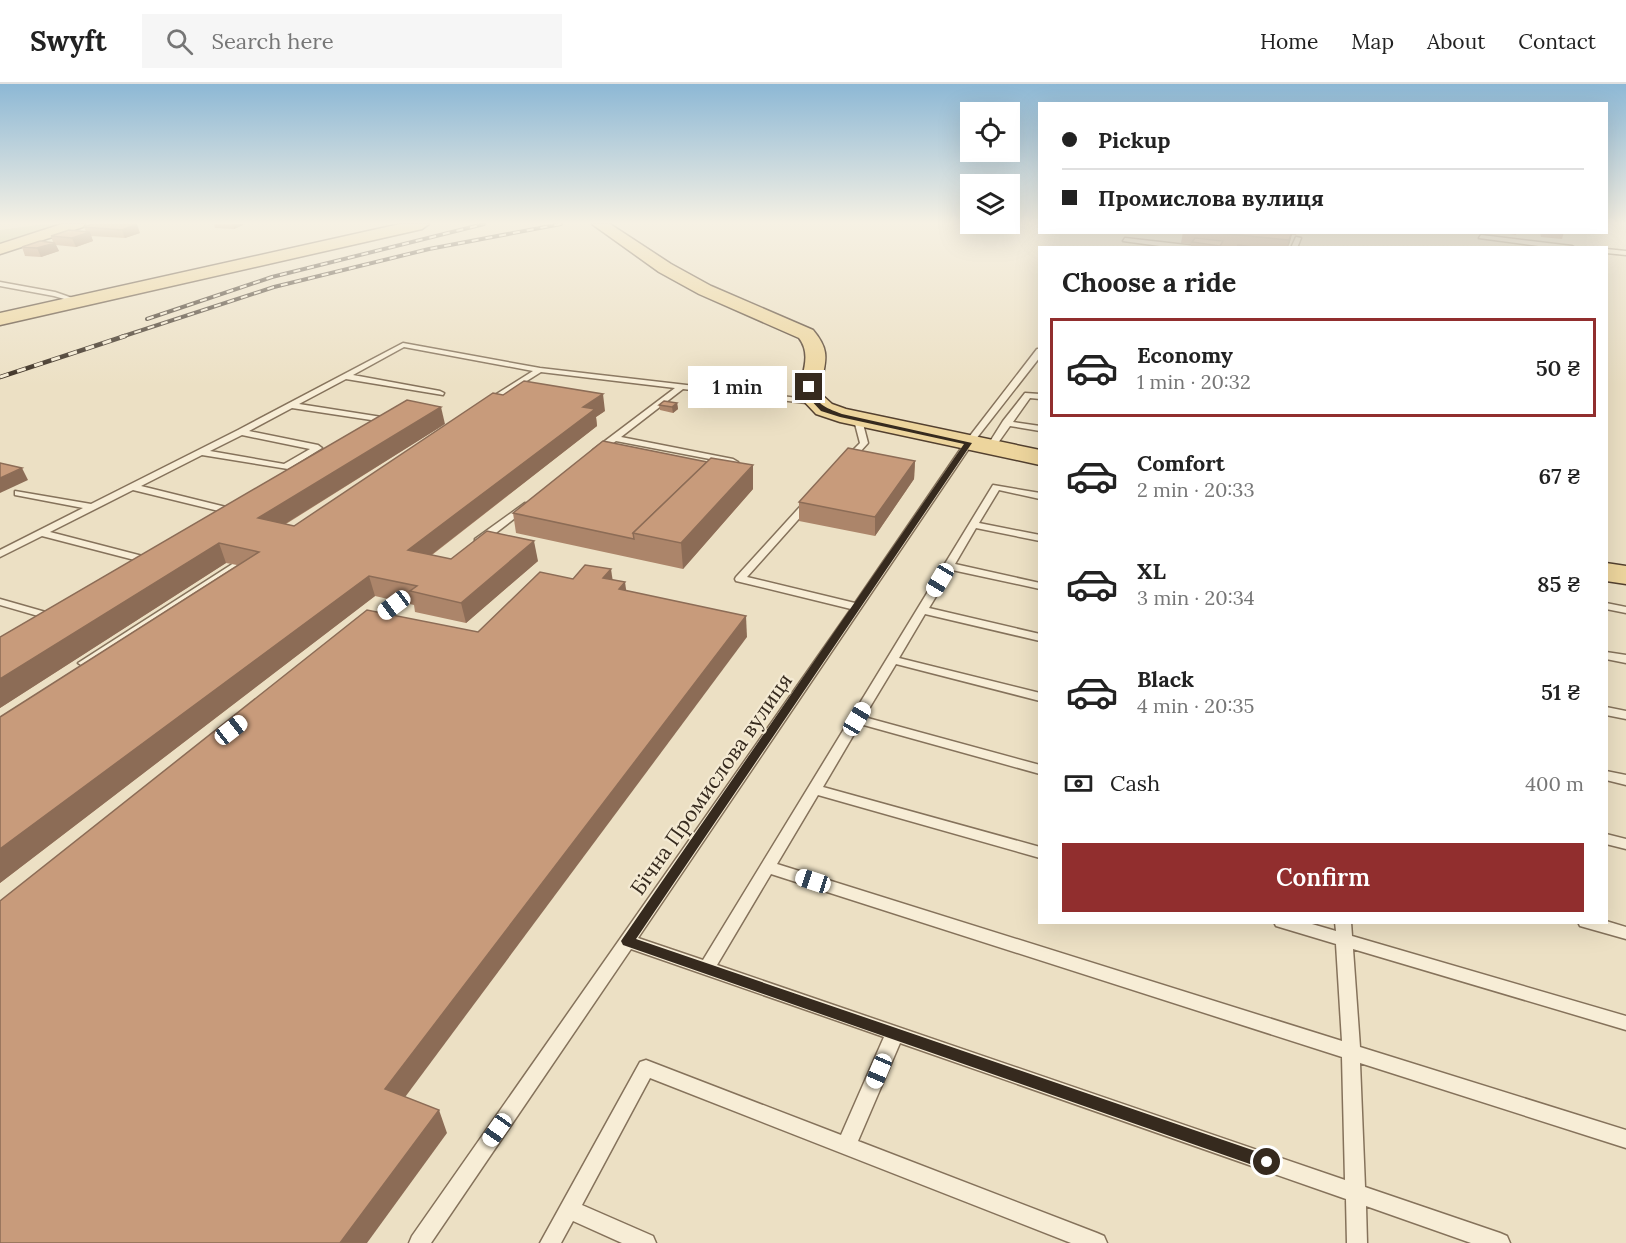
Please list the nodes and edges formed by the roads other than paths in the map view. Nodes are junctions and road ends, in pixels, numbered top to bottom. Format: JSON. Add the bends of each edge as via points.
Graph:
{"nodes":[{"id":1,"x":180,"y":278,"type":"edge"},
{"id":2,"x":683,"y":278,"type":"edge"},
{"id":3,"x":0,"y":284,"type":"edge"},
{"id":4,"x":78,"y":301,"type":"junction"},
{"id":5,"x":0,"y":319,"type":"edge"},
{"id":6,"x":1038,"y":356,"type":"edge"},
{"id":7,"x":540,"y":370,"type":"junction"},
{"id":8,"x":344,"y":376,"type":"junction"},
{"id":9,"x":681,"y":387,"type":"junction"},
{"id":10,"x":440,"y":393,"type":"dead end"},
{"id":11,"x":1038,"y":397,"type":"edge"},
{"id":12,"x":815,"y":402,"type":"junction"},
{"id":13,"x":290,"y":405,"type":"junction"},
{"id":14,"x":478,"y":410,"type":"edge"},
{"id":15,"x":858,"y":420,"type":"junction"},
{"id":16,"x":388,"y":421,"type":"edge"},
{"id":17,"x":1006,"y":423,"type":"junction"},
{"id":18,"x":1038,"y":429,"type":"edge"},
{"id":19,"x":241,"y":432,"type":"junction"},
{"id":20,"x":614,"y":438,"type":"junction"},
{"id":21,"x":969,"y":443,"type":"junction"},
{"id":22,"x":990,"y":448,"type":"junction"},
{"id":23,"x":200,"y":452,"type":"junction"},
{"id":24,"x":1038,"y":458,"type":"edge"},
{"id":25,"x":585,"y":460,"type":"edge"},
{"id":26,"x":735,"y":462,"type":"edge"},
{"id":27,"x":842,"y":466,"type":"edge"},
{"id":28,"x":131,"y":487,"type":"junction"},
{"id":29,"x":18,"y":493,"type":"dead end"},
{"id":30,"x":538,"y":495,"type":"edge"},
{"id":31,"x":815,"y":496,"type":"edge"},
{"id":32,"x":1038,"y":496,"type":"edge"},
{"id":33,"x":92,"y":507,"type":"junction"},
{"id":34,"x":231,"y":511,"type":"edge"},
{"id":35,"x":974,"y":525,"type":"junction"},
{"id":36,"x":40,"y":533,"type":"junction"},
{"id":37,"x":1038,"y":538,"type":"edge"},
{"id":38,"x":473,"y":545,"type":"edge"},
{"id":39,"x":261,"y":549,"type":"edge"},
{"id":40,"x":0,"y":554,"type":"edge"},
{"id":41,"x":153,"y":562,"type":"edge"},
{"id":42,"x":949,"y":566,"type":"junction"},
{"id":43,"x":1608,"y":572,"type":"edge"},
{"id":44,"x":1626,"y":575,"type":"edge"},
{"id":45,"x":1038,"y":586,"type":"edge"},
{"id":46,"x":417,"y":588,"type":"edge"},
{"id":47,"x":0,"y":602,"type":"edge"},
{"id":48,"x":1608,"y":606,"type":"edge"},
{"id":49,"x":858,"y":607,"type":"junction"},
{"id":50,"x":922,"y":610,"type":"junction"},
{"id":51,"x":1626,"y":610,"type":"edge"},
{"id":52,"x":52,"y":617,"type":"edge"},
{"id":53,"x":361,"y":631,"type":"edge"},
{"id":54,"x":1038,"y":638,"type":"edge"},
{"id":55,"x":1608,"y":655,"type":"edge"},
{"id":56,"x":1626,"y":659,"type":"edge"},
{"id":57,"x":892,"y":660,"type":"junction"},
{"id":58,"x":70,"y":672,"type":"edge"},
{"id":59,"x":1038,"y":696,"type":"edge"},
{"id":60,"x":1608,"y":711,"type":"edge"},
{"id":61,"x":1626,"y":715,"type":"edge"},
{"id":62,"x":857,"y":719,"type":"junction"},
{"id":63,"x":1038,"y":769,"type":"edge"},
{"id":64,"x":1608,"y":776,"type":"edge"},
{"id":65,"x":1626,"y":780,"type":"edge"},
{"id":66,"x":815,"y":789,"type":"junction"},
{"id":67,"x":1608,"y":840,"type":"edge"},
{"id":68,"x":1626,"y":844,"type":"edge"},
{"id":69,"x":1038,"y":852,"type":"edge"},
{"id":70,"x":768,"y":867,"type":"junction"},
{"id":71,"x":1296,"y":924,"type":"edge"},
{"id":72,"x":1593,"y":924,"type":"edge"},
{"id":73,"x":1344,"y":931,"type":"edge"},
{"id":74,"x":1626,"y":933,"type":"edge"},
{"id":75,"x":628,"y":941,"type":"junction"},
{"id":76,"x":707,"y":968,"type":"junction"},
{"id":77,"x":1626,"y":1023,"type":"edge"},
{"id":78,"x":895,"y":1033,"type":"junction"},
{"id":79,"x":1351,"y":1051,"type":"junction"},
{"id":80,"x":1626,"y":1139,"type":"edge"},
{"id":81,"x":846,"y":1146,"type":"junction"},
{"id":82,"x":1355,"y":1192,"type":"junction"},
{"id":83,"x":569,"y":1209,"type":"junction"},
{"id":84,"x":419,"y":1243,"type":"edge"},
{"id":85,"x":550,"y":1243,"type":"edge"},
{"id":86,"x":646,"y":1243,"type":"edge"},
{"id":87,"x":1097,"y":1243,"type":"edge"},
{"id":88,"x":1357,"y":1243,"type":"edge"},
{"id":89,"x":1500,"y":1243,"type":"edge"}],
"edges":[{"from":1,"to":4,"type":"main road"},
{"from":2,"to":12,"type":"main road","via":[[807,334],[816,344],[817,357],[809,387]]},
{"from":3,"to":4,"type":"lane"},
{"from":4,"to":5,"type":"main road"},
{"from":6,"to":21,"type":"lane","name":"Бічна Промислова вулиця"},
{"from":7,"to":8,"type":"lane","via":[[403,345]]},
{"from":7,"to":9,"type":"lane"},
{"from":7,"to":14,"type":"lane"},
{"from":8,"to":10,"type":"lane"},
{"from":8,"to":13,"type":"lane"},
{"from":9,"to":12,"type":"lane"},
{"from":9,"to":20,"type":"lane"},
{"from":11,"to":17,"type":"lane","via":[[1030,392]]},
{"from":12,"to":15,"type":"main road"},
{"from":13,"to":16,"type":"lane"},
{"from":13,"to":19,"type":"lane"},
{"from":15,"to":21,"type":"main road"},
{"from":15,"to":27,"type":"lane","via":[[864,443]]},
{"from":17,"to":18,"type":"lane"},
{"from":17,"to":22,"type":"lane"},
{"from":19,"to":23,"type":"lane"},
{"from":19,"to":23,"type":"lane","via":[[318,448],[285,467]]},
{"from":20,"to":25,"type":"lane"},
{"from":20,"to":26,"type":"lane"},
{"from":21,"to":22,"type":"main road"},
{"from":21,"to":49,"type":"lane","name":"Бічна Промислова вулиця"},
{"from":22,"to":24,"type":"main road"},
{"from":23,"to":28,"type":"lane"},
{"from":28,"to":33,"type":"lane"},
{"from":28,"to":34,"type":"lane"},
{"from":29,"to":33,"type":"lane"},
{"from":30,"to":38,"type":"lane"},
{"from":31,"to":49,"type":"lane","via":[[740,579]]},
{"from":32,"to":35,"type":"lane","via":[[996,487]]},
{"from":33,"to":36,"type":"lane"},
{"from":35,"to":37,"type":"lane"},
{"from":35,"to":42,"type":"lane"},
{"from":36,"to":40,"type":"lane"},
{"from":36,"to":41,"type":"lane"},
{"from":39,"to":58,"type":"lane"},
{"from":42,"to":45,"type":"lane"},
{"from":42,"to":50,"type":"lane"},
{"from":43,"to":44,"type":"main road"},
{"from":46,"to":53,"type":"lane"},
{"from":47,"to":52,"type":"lane"},
{"from":48,"to":51,"type":"lane"},
{"from":49,"to":75,"type":"lane","name":"Бічна Промислова вулиця"},
{"from":50,"to":54,"type":"lane"},
{"from":50,"to":57,"type":"lane"},
{"from":55,"to":56,"type":"lane"},
{"from":57,"to":59,"type":"lane"},
{"from":57,"to":62,"type":"lane"},
{"from":60,"to":61,"type":"lane"},
{"from":62,"to":63,"type":"lane"},
{"from":62,"to":66,"type":"lane"},
{"from":64,"to":65,"type":"lane"},
{"from":66,"to":69,"type":"lane"},
{"from":66,"to":70,"type":"lane"},
{"from":67,"to":68,"type":"lane"},
{"from":70,"to":76,"type":"lane"},
{"from":70,"to":79,"type":"lane"},
{"from":71,"to":73,"type":"lane"},
{"from":72,"to":74,"type":"lane"},
{"from":73,"to":77,"type":"lane"},
{"from":73,"to":79,"type":"lane"},
{"from":75,"to":76,"type":"lane"},
{"from":75,"to":84,"type":"lane","name":"Бічна Промислова вулиця"},
{"from":76,"to":78,"type":"lane"},
{"from":78,"to":81,"type":"lane"},
{"from":78,"to":82,"type":"lane"},
{"from":79,"to":80,"type":"lane"},
{"from":79,"to":82,"type":"lane"},
{"from":81,"to":83,"type":"lane","via":[[646,1068]]},
{"from":81,"to":87,"type":"lane"},
{"from":82,"to":88,"type":"lane"},
{"from":82,"to":89,"type":"lane"},
{"from":83,"to":85,"type":"lane"},
{"from":83,"to":86,"type":"lane"}]}
